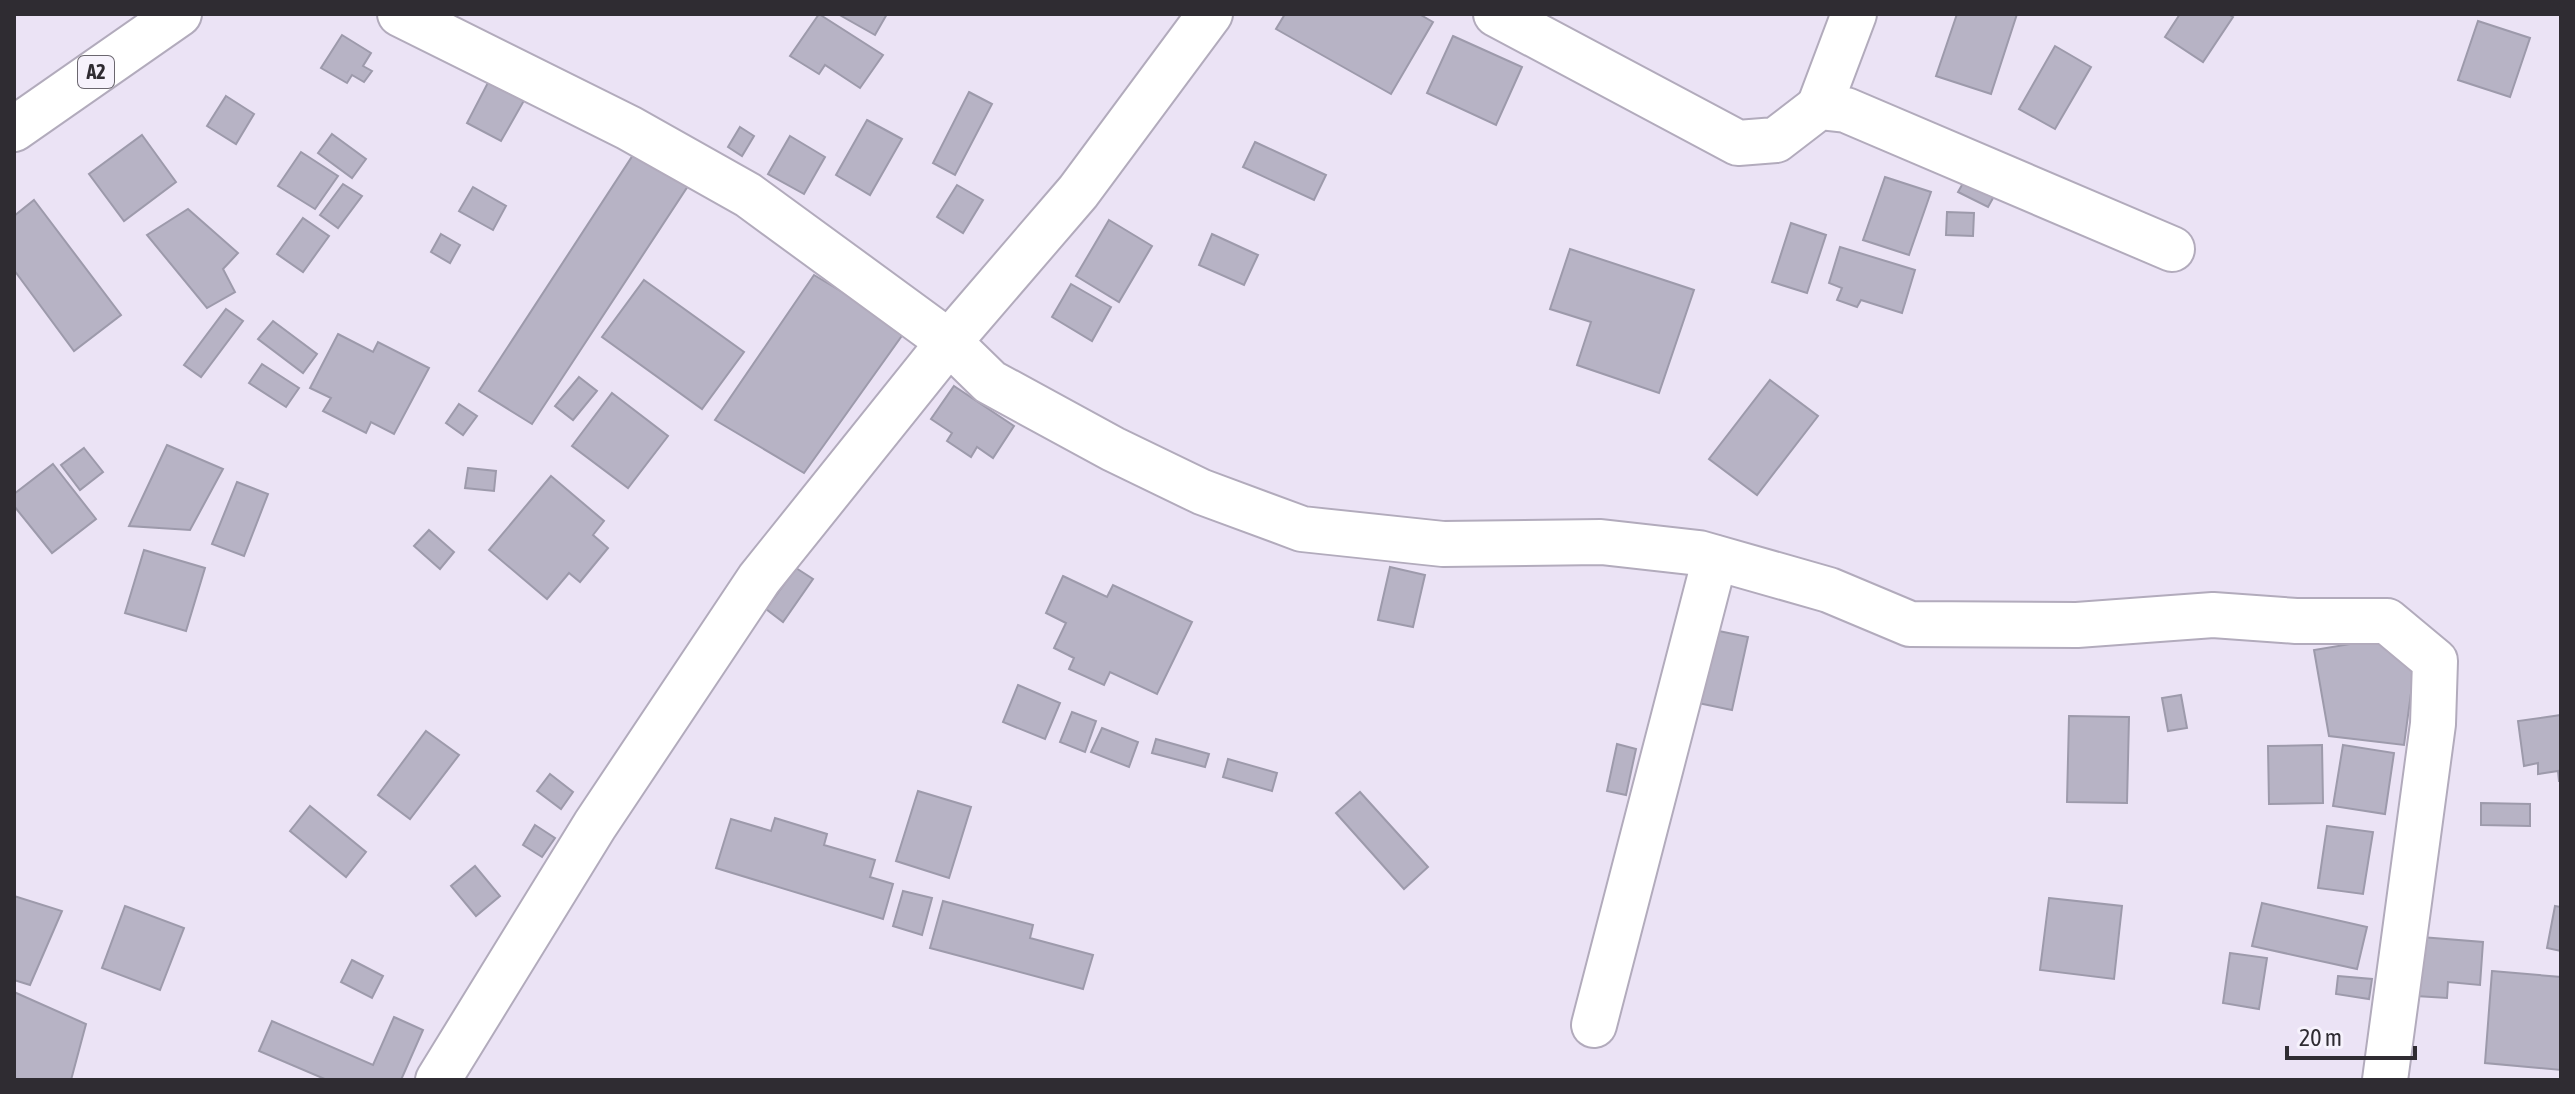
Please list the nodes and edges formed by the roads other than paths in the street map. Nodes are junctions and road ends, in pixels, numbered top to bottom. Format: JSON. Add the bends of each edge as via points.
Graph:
{"nodes":[{"id":1,"x":179,"y":14,"type":"edge"},
{"id":2,"x":400,"y":14,"type":"edge"},
{"id":3,"x":1210,"y":14,"type":"edge"},
{"id":4,"x":1496,"y":14,"type":"edge"},
{"id":5,"x":1854,"y":14,"type":"edge"},
{"id":6,"x":1819,"y":107,"type":"junction"},
{"id":7,"x":14,"y":129,"type":"edge"},
{"id":8,"x":2172,"y":249,"type":"dead end"},
{"id":9,"x":949,"y":342,"type":"junction"},
{"id":10,"x":1715,"y":558,"type":"junction"},
{"id":11,"x":1594,"y":1025,"type":"dead end"},
{"id":12,"x":438,"y":1080,"type":"edge"},
{"id":13,"x":2385,"y":1080,"type":"edge"}],
"edges":[{"from":1,"to":7,"type":"street","number":"A2"},
{"from":2,"to":9,"type":"street","via":[[629,128],[748,195]]},
{"from":3,"to":9,"type":"street","via":[[1078,192]]},
{"from":4,"to":6,"type":"street","via":[[1738,143],[1776,140]]},
{"from":5,"to":6,"type":"street"},
{"from":6,"to":8,"type":"street","via":[[1846,110]]},
{"from":9,"to":10,"type":"street","via":[[990,382],[1113,449],[1202,492],[1302,529],[1443,544],[1601,542]]},
{"from":9,"to":12,"type":"street","via":[[759,579],[595,825]]},
{"from":10,"to":11,"type":"street"},
{"from":10,"to":13,"type":"street","via":[[1829,590],[1910,624],[2077,625],[2213,615],[2387,621],[2435,661],[2433,724]]}]}
